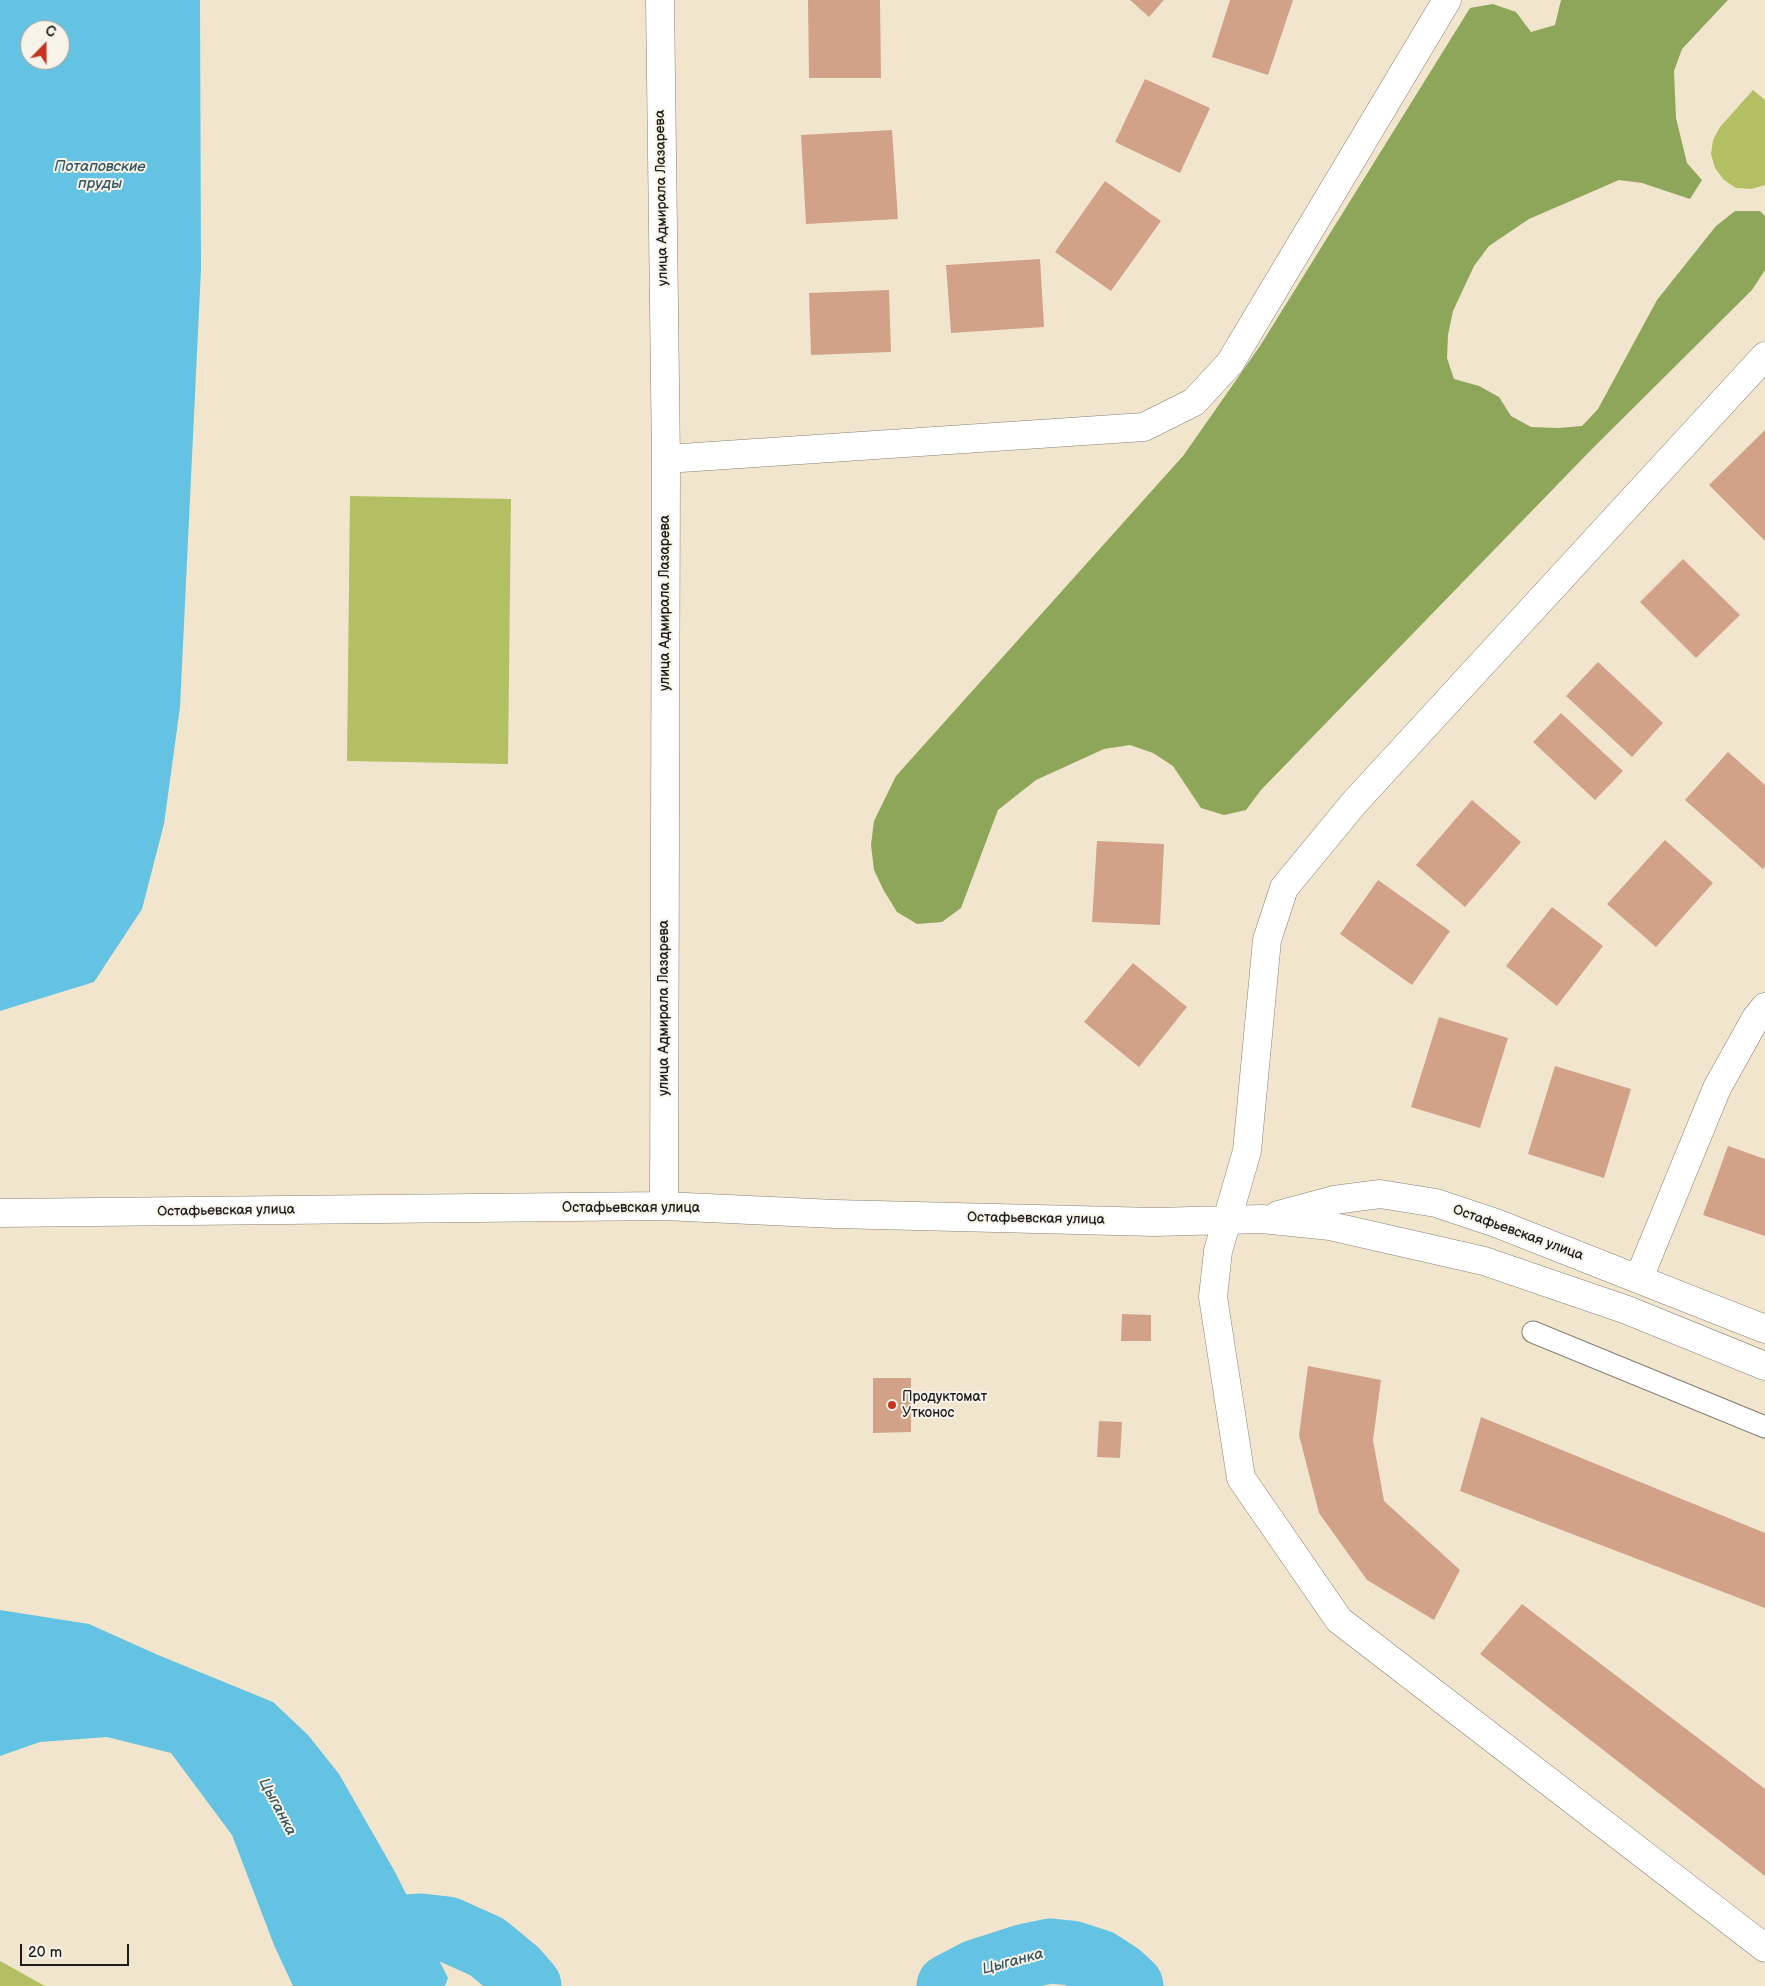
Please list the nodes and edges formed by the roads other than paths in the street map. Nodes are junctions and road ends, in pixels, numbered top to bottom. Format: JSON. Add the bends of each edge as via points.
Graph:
{"nodes":[{"id":1,"x":660,"y":0,"type":"edge"},
{"id":2,"x":1447,"y":0,"type":"edge"},
{"id":3,"x":1765,"y":356,"type":"edge"},
{"id":4,"x":666,"y":459,"type":"junction"},
{"id":5,"x":1765,"y":1007,"type":"edge"},
{"id":6,"x":664,"y":1206,"type":"junction"},
{"id":7,"x":0,"y":1213,"type":"edge"},
{"id":8,"x":1262,"y":1219,"type":"junction"},
{"id":9,"x":1226,"y":1220,"type":"junction"},
{"id":10,"x":1638,"y":1278,"type":"junction"},
{"id":11,"x":1765,"y":1329,"type":"edge"},
{"id":12,"x":1533,"y":1332,"type":"dead end"},
{"id":13,"x":1765,"y":1366,"type":"edge"},
{"id":14,"x":1765,"y":1427,"type":"edge"},
{"id":15,"x":1765,"y":1948,"type":"edge"}],
"edges":[{"from":1,"to":4,"type":"street","name":"улица Адмирала Лазарева"},
{"from":2,"to":4,"type":"street","via":[[1230,363],[1194,402],[1144,427]]},
{"from":3,"to":9,"type":"street","via":[[1354,803],[1284,888],[1267,940],[1246,1151]]},
{"from":4,"to":6,"type":"street","name":"улица Адмирала Лазарева"},
{"from":5,"to":10,"type":"street","via":[[1717,1088]]},
{"from":6,"to":7,"type":"street","name":"Остафьевская улица"},
{"from":6,"to":9,"type":"street","name":"Остафьевская улица","via":[[932,1217],[1156,1222]]},
{"from":8,"to":9,"type":"street","name":"Остафьевская улица"},
{"from":8,"to":10,"type":"street","name":"Остафьевская улица","via":[[1334,1200],[1380,1194],[1444,1206]]},
{"from":8,"to":13,"type":"street","name":"Остафьевская улица","via":[[1330,1226],[1484,1261],[1627,1310]]},
{"from":9,"to":15,"type":"street","via":[[1218,1251],[1213,1297],[1241,1478],[1339,1620]]},
{"from":10,"to":11,"type":"street","name":"Остафьевская улица"},
{"from":12,"to":14,"type":"lane"}]}
